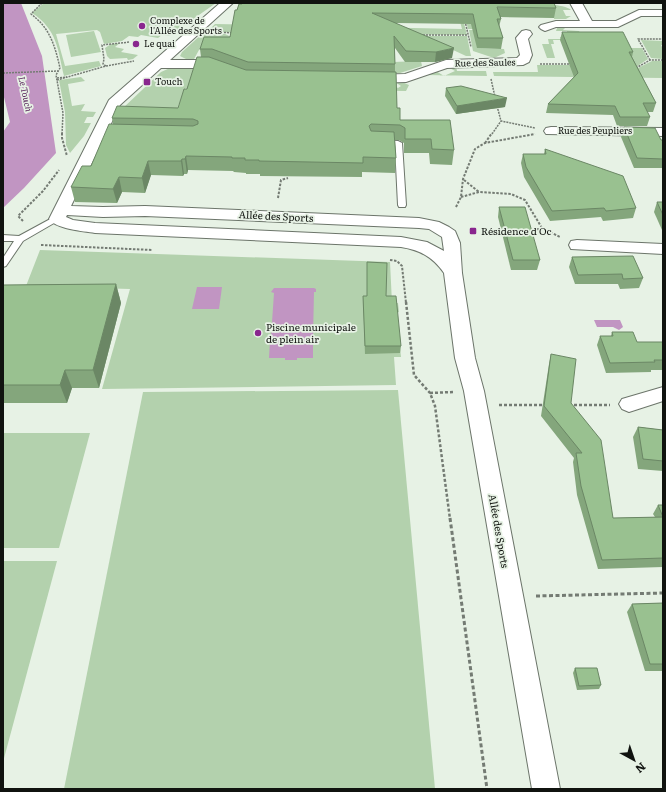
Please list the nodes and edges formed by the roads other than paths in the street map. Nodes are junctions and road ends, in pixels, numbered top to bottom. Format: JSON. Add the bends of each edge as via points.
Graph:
{"nodes":[{"id":1,"x":227,"y":3,"type":"edge"},
{"id":2,"x":578,"y":8,"type":"edge"},
{"id":3,"x":595,"y":12,"type":"dead end"},
{"id":4,"x":610,"y":13,"type":"dead end"},
{"id":5,"x":639,"y":13,"type":"junction"},
{"id":6,"x":663,"y":13,"type":"edge"},
{"id":7,"x":588,"y":24,"type":"junction"},
{"id":8,"x":158,"y":64,"type":"junction"},
{"id":9,"x":233,"y":73,"type":"edge"},
{"id":10,"x":354,"y":79,"type":"edge"},
{"id":11,"x":551,"y":131,"type":"road end"},
{"id":12,"x":663,"y":132,"type":"edge"},
{"id":13,"x":372,"y":142,"type":"edge"},
{"id":14,"x":402,"y":205,"type":"dead end"},
{"id":15,"x":59,"y":215,"type":"junction"},
{"id":16,"x":3,"y":238,"type":"edge"},
{"id":17,"x":20,"y":239,"type":"junction"},
{"id":18,"x":577,"y":245,"type":"road end"},
{"id":19,"x":663,"y":249,"type":"edge"},
{"id":20,"x":3,"y":264,"type":"edge"},
{"id":21,"x":453,"y":273,"type":"junction"},
{"id":22,"x":663,"y":394,"type":"edge"},
{"id":23,"x":629,"y":404,"type":"road end"},
{"id":24,"x":546,"y":789,"type":"edge"}],
"edges":[{"from":1,"to":8,"type":"street"},
{"from":2,"to":3,"type":"street"},
{"from":2,"to":7,"type":"street"},
{"from":4,"to":5,"type":"street","name":"Rue des Saules"},
{"from":5,"to":6,"type":"street","name":"Rue des Saules"},
{"from":5,"to":7,"type":"street","name":"Rue des Saules","via":[[618,24]]},
{"from":7,"to":10,"type":"street","name":"Rue des Saules","via":[[556,24],[545,27],[524,25],[520,29],[526,34],[522,38],[526,55],[522,61],[509,64],[446,64],[397,80]]},
{"from":8,"to":9,"type":"street","via":[[209,64]]},
{"from":8,"to":15,"type":"street","via":[[114,103],[102,136]]},
{"from":11,"to":12,"type":"street","name":"Rue des Peupliers"},
{"from":13,"to":14,"type":"lane","via":[[398,142]]},
{"from":15,"to":17,"type":"lane"},
{"from":15,"to":21,"type":"street","name":"Allée des Sports","via":[[70,224],[95,228],[410,243],[432,250],[441,256]]},
{"from":15,"to":21,"type":"street","name":"Allée des Sports","via":[[145,210],[433,225],[444,230],[452,243]]},
{"from":16,"to":17,"type":"lane"},
{"from":17,"to":20,"type":"lane"},
{"from":18,"to":19,"type":"street"},
{"from":21,"to":24,"type":"street","name":"Allée des Sports","via":[[465,358],[474,391]]},
{"from":22,"to":23,"type":"street"}]}
